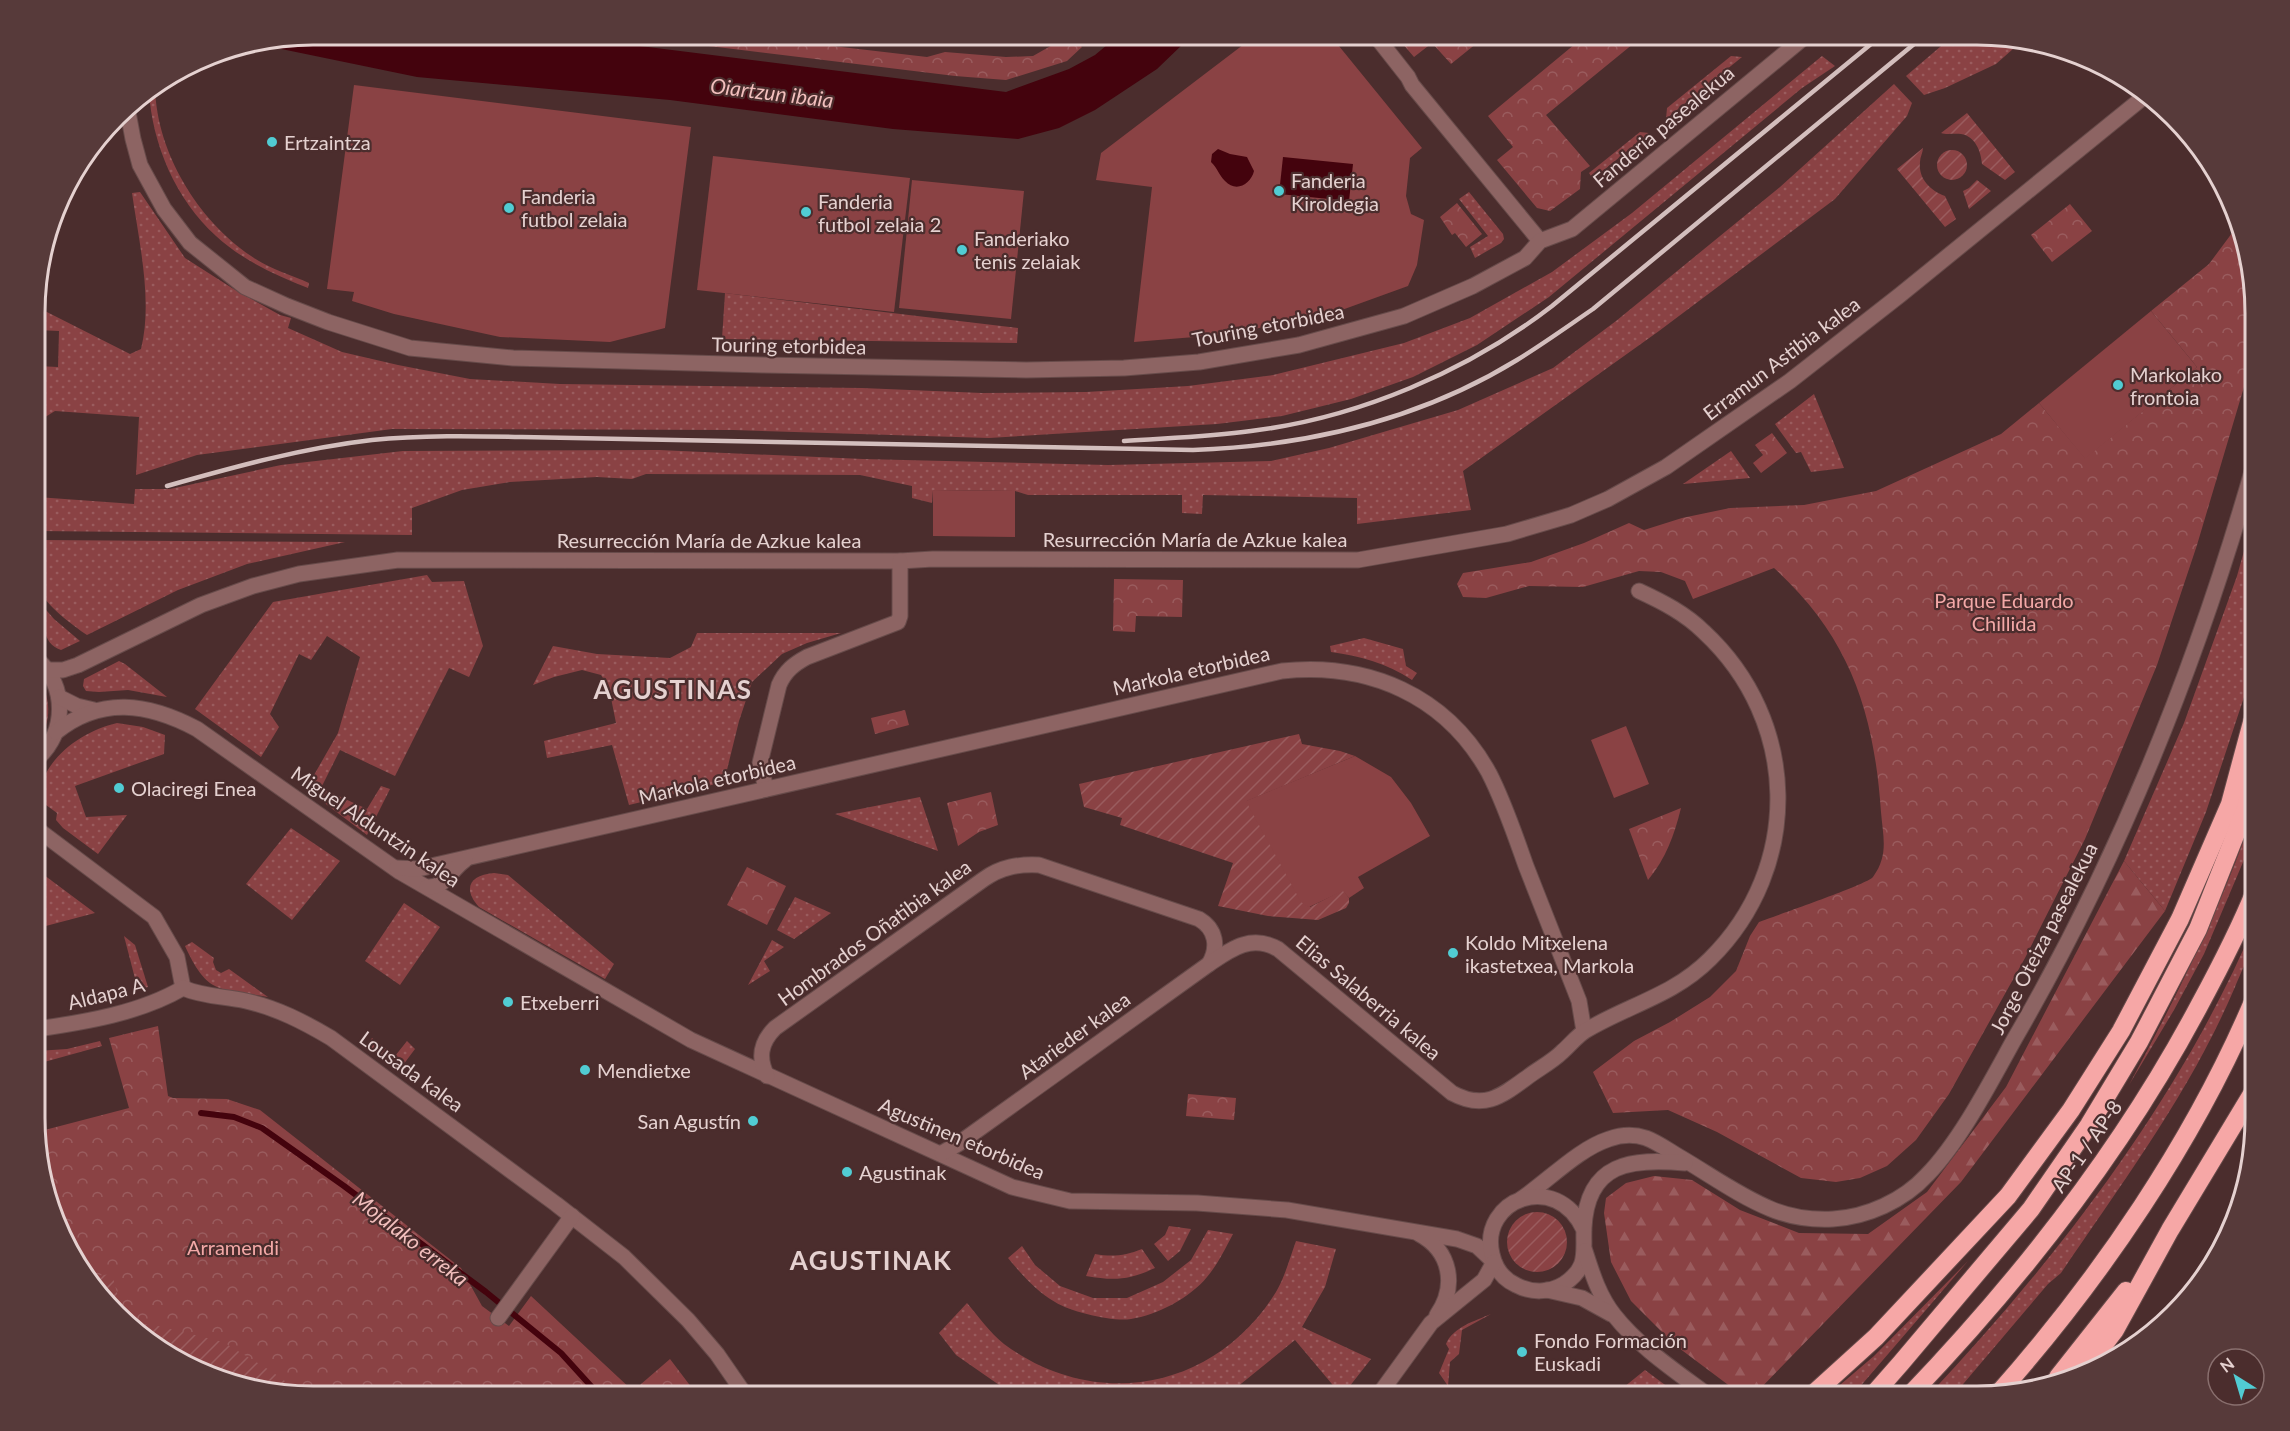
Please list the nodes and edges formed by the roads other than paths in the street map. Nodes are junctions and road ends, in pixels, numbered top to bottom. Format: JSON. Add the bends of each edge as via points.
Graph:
{"nodes":[{"id":1,"x":1383,"y":45,"type":"edge"},
{"id":2,"x":1794,"y":45,"type":"edge"},
{"id":3,"x":2140,"y":100,"type":"edge"},
{"id":4,"x":129,"y":119,"type":"edge"},
{"id":5,"x":1540,"y":241,"type":"junction"},
{"id":6,"x":2245,"y":495,"type":"edge"},
{"id":7,"x":1390,"y":554,"type":"joint"},
{"id":8,"x":900,"y":561,"type":"junction"},
{"id":9,"x":1640,"y":591,"type":"dead end"},
{"id":10,"x":45,"y":663,"type":"edge"},
{"id":11,"x":45,"y":670,"type":"edge"},
{"id":12,"x":59,"y":697,"type":"junction"},
{"id":13,"x":94,"y":710,"type":"junction"},
{"id":14,"x":56,"y":732,"type":"junction"},
{"id":15,"x":2245,"y":748,"type":"edge"},
{"id":16,"x":45,"y":750,"type":"edge"},
{"id":17,"x":763,"y":790,"type":"junction"},
{"id":18,"x":2245,"y":810,"type":"edge"},
{"id":19,"x":45,"y":835,"type":"edge"},
{"id":20,"x":474,"y":856,"type":"junction"},
{"id":21,"x":439,"y":864,"type":"junction"},
{"id":22,"x":394,"y":868,"type":"junction"},
{"id":23,"x":430,"y":889,"type":"junction"},
{"id":24,"x":2245,"y":912,"type":"edge"},
{"id":25,"x":1230,"y":950,"type":"joint"},
{"id":26,"x":1209,"y":964,"type":"junction"},
{"id":27,"x":183,"y":988,"type":"junction"},
{"id":28,"x":2245,"y":1018,"type":"edge"},
{"id":29,"x":45,"y":1028,"type":"edge"},
{"id":30,"x":1584,"y":1031,"type":"junction"},
{"id":31,"x":691,"y":1040,"type":"joint"},
{"id":32,"x":767,"y":1076,"type":"junction"},
{"id":33,"x":2245,"y":1106,"type":"edge"},
{"id":34,"x":942,"y":1153,"type":"junction"},
{"id":35,"x":1691,"y":1164,"type":"junction"},
{"id":36,"x":1521,"y":1199,"type":"junction"},
{"id":37,"x":572,"y":1216,"type":"junction"},
{"id":38,"x":1584,"y":1230,"type":"junction"},
{"id":39,"x":2170,"y":1230,"type":"junction"},
{"id":40,"x":1411,"y":1231,"type":"junction"},
{"id":41,"x":1586,"y":1251,"type":"junction"},
{"id":42,"x":1494,"y":1261,"type":"junction"},
{"id":43,"x":1547,"y":1290,"type":"junction"},
{"id":44,"x":1614,"y":1315,"type":"junction"},
{"id":45,"x":498,"y":1318,"type":"dead end"},
{"id":46,"x":1431,"y":1323,"type":"junction"},
{"id":47,"x":2093,"y":1359,"type":"edge"},
{"id":48,"x":2062,"y":1372,"type":"edge"},
{"id":49,"x":2006,"y":1384,"type":"edge"},
{"id":50,"x":739,"y":1386,"type":"edge"},
{"id":51,"x":1385,"y":1386,"type":"edge"},
{"id":52,"x":1696,"y":1386,"type":"edge"},
{"id":53,"x":1822,"y":1386,"type":"edge"},
{"id":54,"x":1881,"y":1386,"type":"edge"},
{"id":55,"x":1918,"y":1386,"type":"edge"}],
"edges":[{"from":1,"to":5,"type":"street"},
{"from":2,"to":5,"type":"street","name":"Fanderia pasealekua","via":[[1572,229]]},
{"from":3,"to":7,"type":"street","name":"Erramun Astibia kalea","via":[[1790,381],[1637,483],[1539,526]]},
{"from":4,"to":5,"type":"street","name":"Touring etorbidea","via":[[140,165],[164,209],[190,243],[245,287],[328,322],[410,348],[501,357],[1026,370],[1198,362],[1299,345],[1404,316],[1525,258]]},
{"from":6,"to":35,"type":"street","name":"Jorge Oteiza pasealekua","via":[[2166,728],[2109,859],[2033,1008],[1940,1160],[1892,1202],[1833,1219],[1793,1216],[1774,1210]]},
{"from":7,"to":8,"type":"street","name":"Resurrección María de Azkue kalea","via":[[1358,560]]},
{"from":8,"to":10,"type":"street","name":"Resurrección María de Azkue kalea","via":[[398,560],[299,574],[253,586],[201,605],[78,665],[63,670]]},
{"from":8,"to":17,"type":"street","via":[[898,622],[798,661],[783,676],[759,763]]},
{"from":9,"to":30,"type":"street","via":[[1703,630],[1750,688],[1775,757],[1776,832],[1753,902],[1715,955],[1670,991]]},
{"from":11,"to":12,"type":"street"},
{"from":12,"to":13,"type":"street","name":"Miguel Alduntzin kalea"},
{"from":12,"to":14,"type":"street"},
{"from":13,"to":14,"type":"street","name":"Miguel Alduntzin kalea"},
{"from":13,"to":22,"type":"street","name":"Miguel Alduntzin kalea","via":[[134,707],[166,714],[189,725]]},
{"from":14,"to":16,"type":"street"},
{"from":15,"to":53,"type":"highway","via":[[2230,804],[2180,919],[2121,1031],[2071,1110],[2008,1196],[1876,1338]]},
{"from":17,"to":20,"type":"street","name":"Markola etorbidea"},
{"from":17,"to":30,"type":"street","name":"Markola etorbidea","via":[[1282,671],[1326,669],[1369,676],[1410,693],[1429,706],[1463,736],[1483,764],[1508,817],[1579,1001]]},
{"from":18,"to":54,"type":"highway","via":[[2198,928],[2139,1042],[2089,1125],[2031,1209]]},
{"from":19,"to":27,"type":"street","via":[[154,917],[177,957]]},
{"from":20,"to":21,"type":"street","name":"Markola etorbidea"},
{"from":20,"to":23,"type":"street","name":"Markola etorbidea","via":[[458,864],[440,885]]},
{"from":21,"to":22,"type":"street","name":"Markola etorbidea","via":[[418,869]]},
{"from":21,"to":23,"type":"street","via":[[430,871]]},
{"from":22,"to":23,"type":"street","name":"Miguel Alduntzin kalea"},
{"from":23,"to":31,"type":"street","name":"Miguel Alduntzin kalea"},
{"from":24,"to":55,"type":"highway","name":"AP-1 / AP-8","via":[[2172,1058],[2110,1153],[2043,1244]]},
{"from":25,"to":26,"type":"street","name":"Atarieder kalea"},
{"from":25,"to":30,"type":"street","name":"Elias Salaberria kalea","via":[[1253,942],[1278,949],[1452,1094],[1468,1100],[1486,1101],[1504,1094],[1561,1054]]},
{"from":26,"to":32,"type":"street","name":"Hombrados Oñatibia kalea","via":[[1215,950],[1214,935],[1199,919],[1051,868],[1016,865],[993,873],[775,1028],[761,1051]]},
{"from":26,"to":34,"type":"street","name":"Atarieder kalea"},
{"from":27,"to":29,"type":"street","name":"Aldapa A","via":[[154,1003]]},
{"from":27,"to":37,"type":"street","name":"Lousada kalea","via":[[268,1007],[311,1026]]},
{"from":28,"to":49,"type":"highway","via":[[2170,1161],[2128,1227]]},
{"from":31,"to":32,"type":"street","name":"Agustinen etorbidea"},
{"from":32,"to":34,"type":"street","name":"Agustinen etorbidea"},
{"from":33,"to":39,"type":"highway"},
{"from":34,"to":40,"type":"street","name":"Agustinen etorbidea","via":[[1012,1187],[1070,1201],[1197,1203],[1287,1210]]},
{"from":35,"to":36,"type":"street","name":"Jorge Oteiza pasealekua","via":[[1649,1139],[1619,1136],[1590,1148]]},
{"from":35,"to":38,"type":"street","via":[[1653,1160],[1615,1169],[1602,1178],[1587,1202]]},
{"from":36,"to":38,"type":"street","via":[[1534,1196],[1559,1201],[1570,1208]]},
{"from":36,"to":42,"type":"street","via":[[1495,1223],[1491,1241]]},
{"from":37,"to":45,"type":"street"},
{"from":37,"to":50,"type":"street","name":"Lousada kalea","via":[[657,1287],[717,1354]]},
{"from":38,"to":41,"type":"street"},
{"from":39,"to":47,"type":"highway","via":[[2115,1330]]},
{"from":39,"to":48,"type":"highway"},
{"from":40,"to":42,"type":"street","name":"Agustinen etorbidea","via":[[1468,1242]]},
{"from":40,"to":46,"type":"street","name":"Agustinen etorbidea","via":[[1438,1247],[1448,1266],[1447,1296]]},
{"from":41,"to":43,"type":"street","via":[[1568,1281]]},
{"from":41,"to":44,"type":"street","via":[[1596,1285]]},
{"from":42,"to":43,"type":"street","via":[[1510,1282],[1534,1292]]},
{"from":42,"to":46,"type":"street","via":[[1484,1280]]},
{"from":43,"to":44,"type":"street","via":[[1582,1298]]},
{"from":44,"to":52,"type":"street"},
{"from":46,"to":51,"type":"street"}]}
